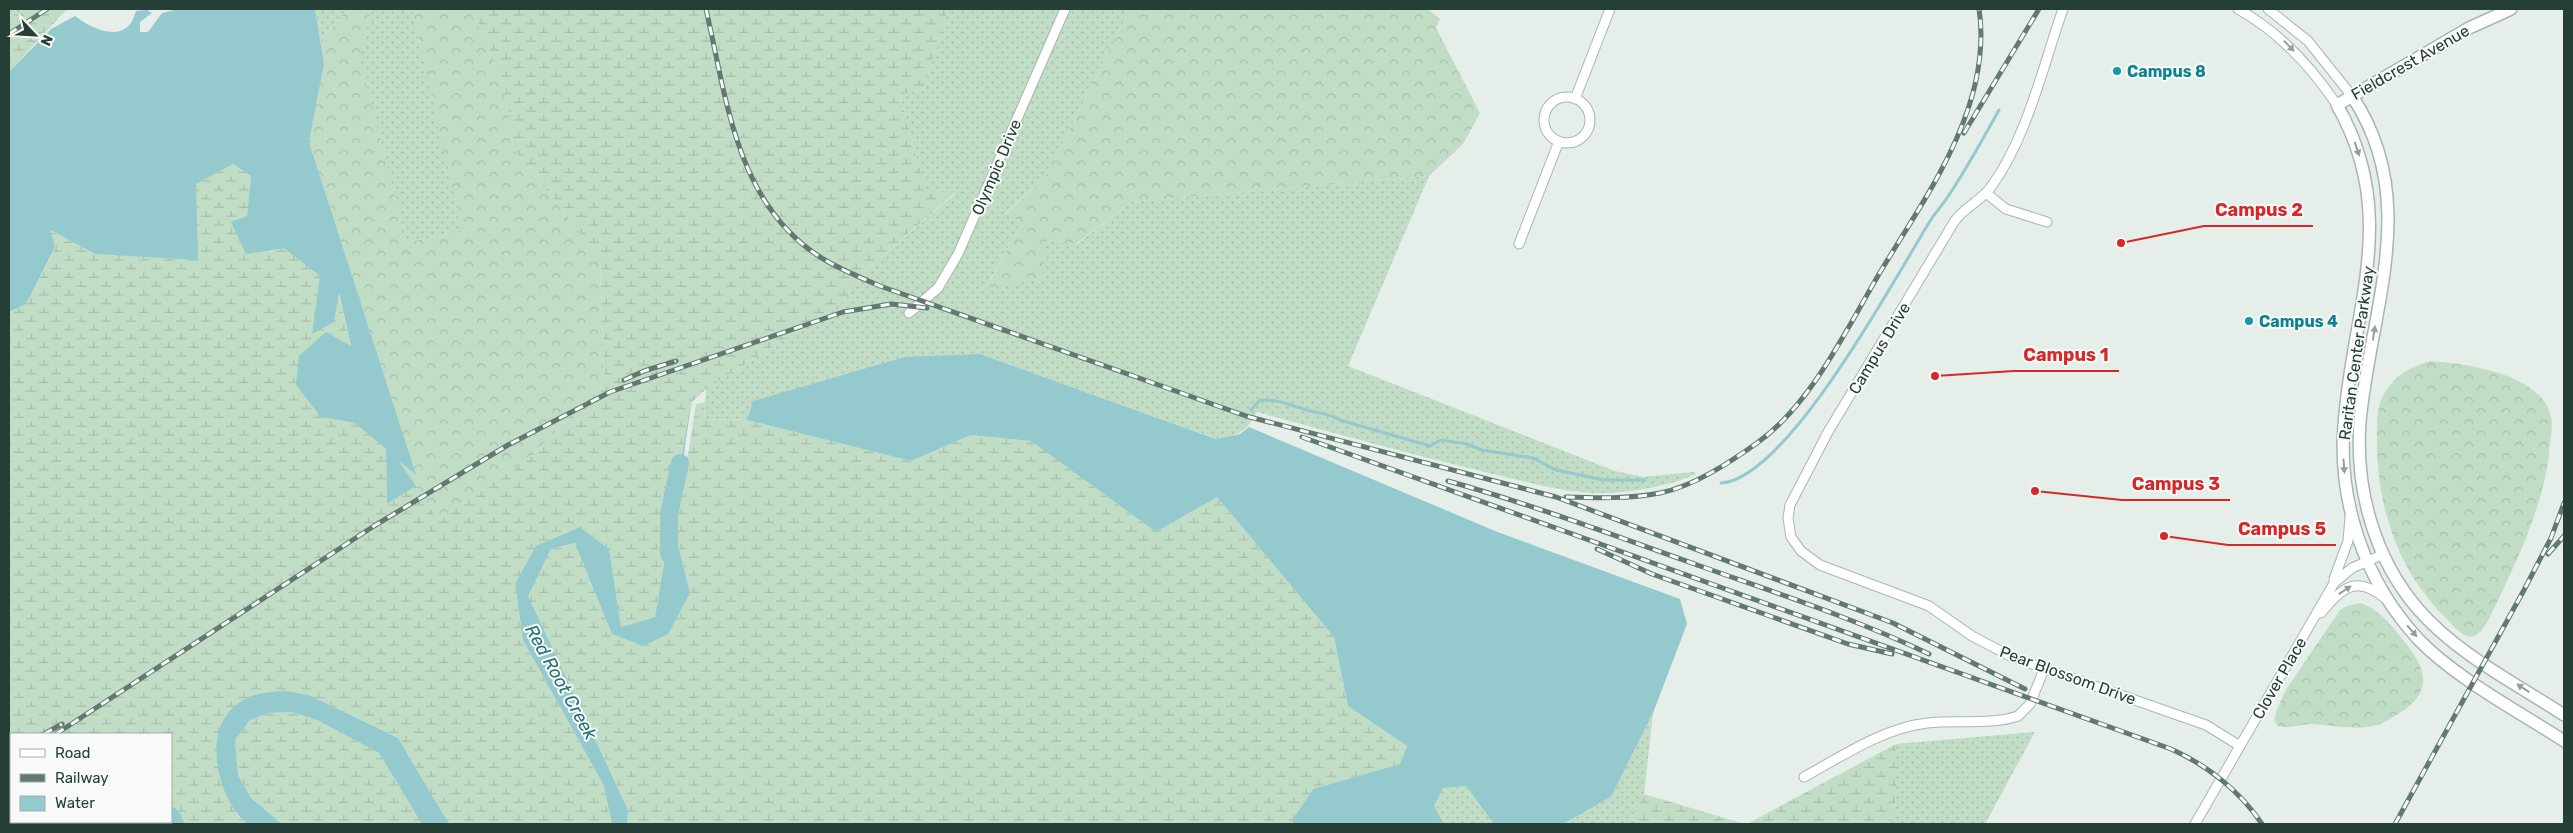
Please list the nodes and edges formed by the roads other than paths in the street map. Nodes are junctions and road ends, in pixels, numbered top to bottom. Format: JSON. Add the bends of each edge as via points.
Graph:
{"nodes":[{"id":1,"x":1064,"y":9,"type":"edge"},
{"id":2,"x":1610,"y":9,"type":"edge"},
{"id":3,"x":2063,"y":9,"type":"edge"},
{"id":4,"x":2238,"y":9,"type":"edge"},
{"id":5,"x":2268,"y":9,"type":"edge"},
{"id":6,"x":2511,"y":9,"type":"edge"},
{"id":7,"x":2352,"y":96,"type":"junction"},
{"id":8,"x":1575,"y":99,"type":"junction"},
{"id":9,"x":2336,"y":105,"type":"junction"},
{"id":10,"x":1559,"y":142,"type":"junction"},
{"id":11,"x":1986,"y":193,"type":"junction"},
{"id":12,"x":2047,"y":222,"type":"dead end"},
{"id":13,"x":1519,"y":244,"type":"dead end"},
{"id":14,"x":909,"y":313,"type":"dead end"},
{"id":15,"x":2349,"y":507,"type":"junction"},
{"id":16,"x":1788,"y":514,"type":"joint"},
{"id":17,"x":2384,"y":554,"type":"junction"},
{"id":18,"x":2367,"y":561,"type":"junction"},
{"id":19,"x":2327,"y":594,"type":"junction"},
{"id":20,"x":2392,"y":605,"type":"junction"},
{"id":21,"x":2301,"y":639,"type":"junction"},
{"id":22,"x":2044,"y":669,"type":"junction"},
{"id":23,"x":2564,"y":715,"type":"edge"},
{"id":24,"x":2562,"y":740,"type":"edge"},
{"id":25,"x":2240,"y":746,"type":"junction"},
{"id":26,"x":1804,"y":777,"type":"dead end"},
{"id":27,"x":2195,"y":824,"type":"edge"}],
"edges":[{"from":1,"to":14,"type":"street","name":"Olympic Drive","via":[[958,254],[938,288]]},
{"from":2,"to":8,"type":"street"},
{"from":3,"to":11,"type":"street","name":"Campus Drive","via":[[2016,142]]},
{"from":4,"to":9,"type":"street","name":"Raritan Center Parkway","one_way":true,"via":[[2278,36],[2315,75]]},
{"from":5,"to":7,"type":"street","name":"Raritan Center Parkway","via":[[2314,47]]},
{"from":6,"to":7,"type":"street","name":"Fieldcrest Avenue","via":[[2469,28]]},
{"from":7,"to":9,"type":"street","name":"Fieldcrest Avenue"},
{"from":17,"to":7,"type":"street","name":"Raritan Center Parkway","one_way":true,"via":[[2371,523],[2363,490],[2360,439],[2388,251],[2389,209],[2378,153]]},
{"from":8,"to":10,"type":"street","via":[[1587,111],[1588,128],[1578,140]]},
{"from":8,"to":10,"type":"street","via":[[1558,99],[1546,110],[1546,130]]},
{"from":9,"to":15,"type":"street","name":"Raritan Center Parkway","one_way":true,"via":[[2350,131],[2362,165],[2371,223],[2367,275],[2344,424],[2343,459]]},
{"from":10,"to":13,"type":"street"},
{"from":11,"to":12,"type":"street","via":[[2006,209]]},
{"from":11,"to":16,"type":"street","name":"Campus Drive","via":[[1954,222],[1828,432]]},
{"from":15,"to":18,"type":"street","name":"Raritan Center Parkway"},
{"from":15,"to":19,"type":"street","via":[[2348,541]]},
{"from":16,"to":22,"type":"street","name":"Pear Blossom Drive","via":[[1794,542],[1815,562],[1924,603],[1972,636]]},
{"from":17,"to":18,"type":"street","name":"Clover Place"},
{"from":23,"to":17,"type":"street","name":"Raritan Center Parkway","one_way":true,"via":[[2438,629],[2414,604]]},
{"from":18,"to":19,"type":"street","name":"Clover Place","via":[[2342,575]]},
{"from":18,"to":20,"type":"street","name":"Raritan Center Parkway"},
{"from":19,"to":21,"type":"street","name":"Clover Place"},
{"from":21,"to":20,"type":"street","one_way":true,"via":[[2332,601],[2352,585],[2368,587]]},
{"from":20,"to":24,"type":"street","name":"Raritan Center Parkway","one_way":true,"via":[[2419,639],[2444,662]]},
{"from":21,"to":25,"type":"street","name":"Clover Place"},
{"from":22,"to":25,"type":"street","name":"Pear Blossom Drive","via":[[2206,725]]},
{"from":22,"to":26,"type":"street","via":[[2032,701],[2018,716],[1906,728],[1848,753]]},
{"from":25,"to":27,"type":"street","name":"Clover Place"}]}
